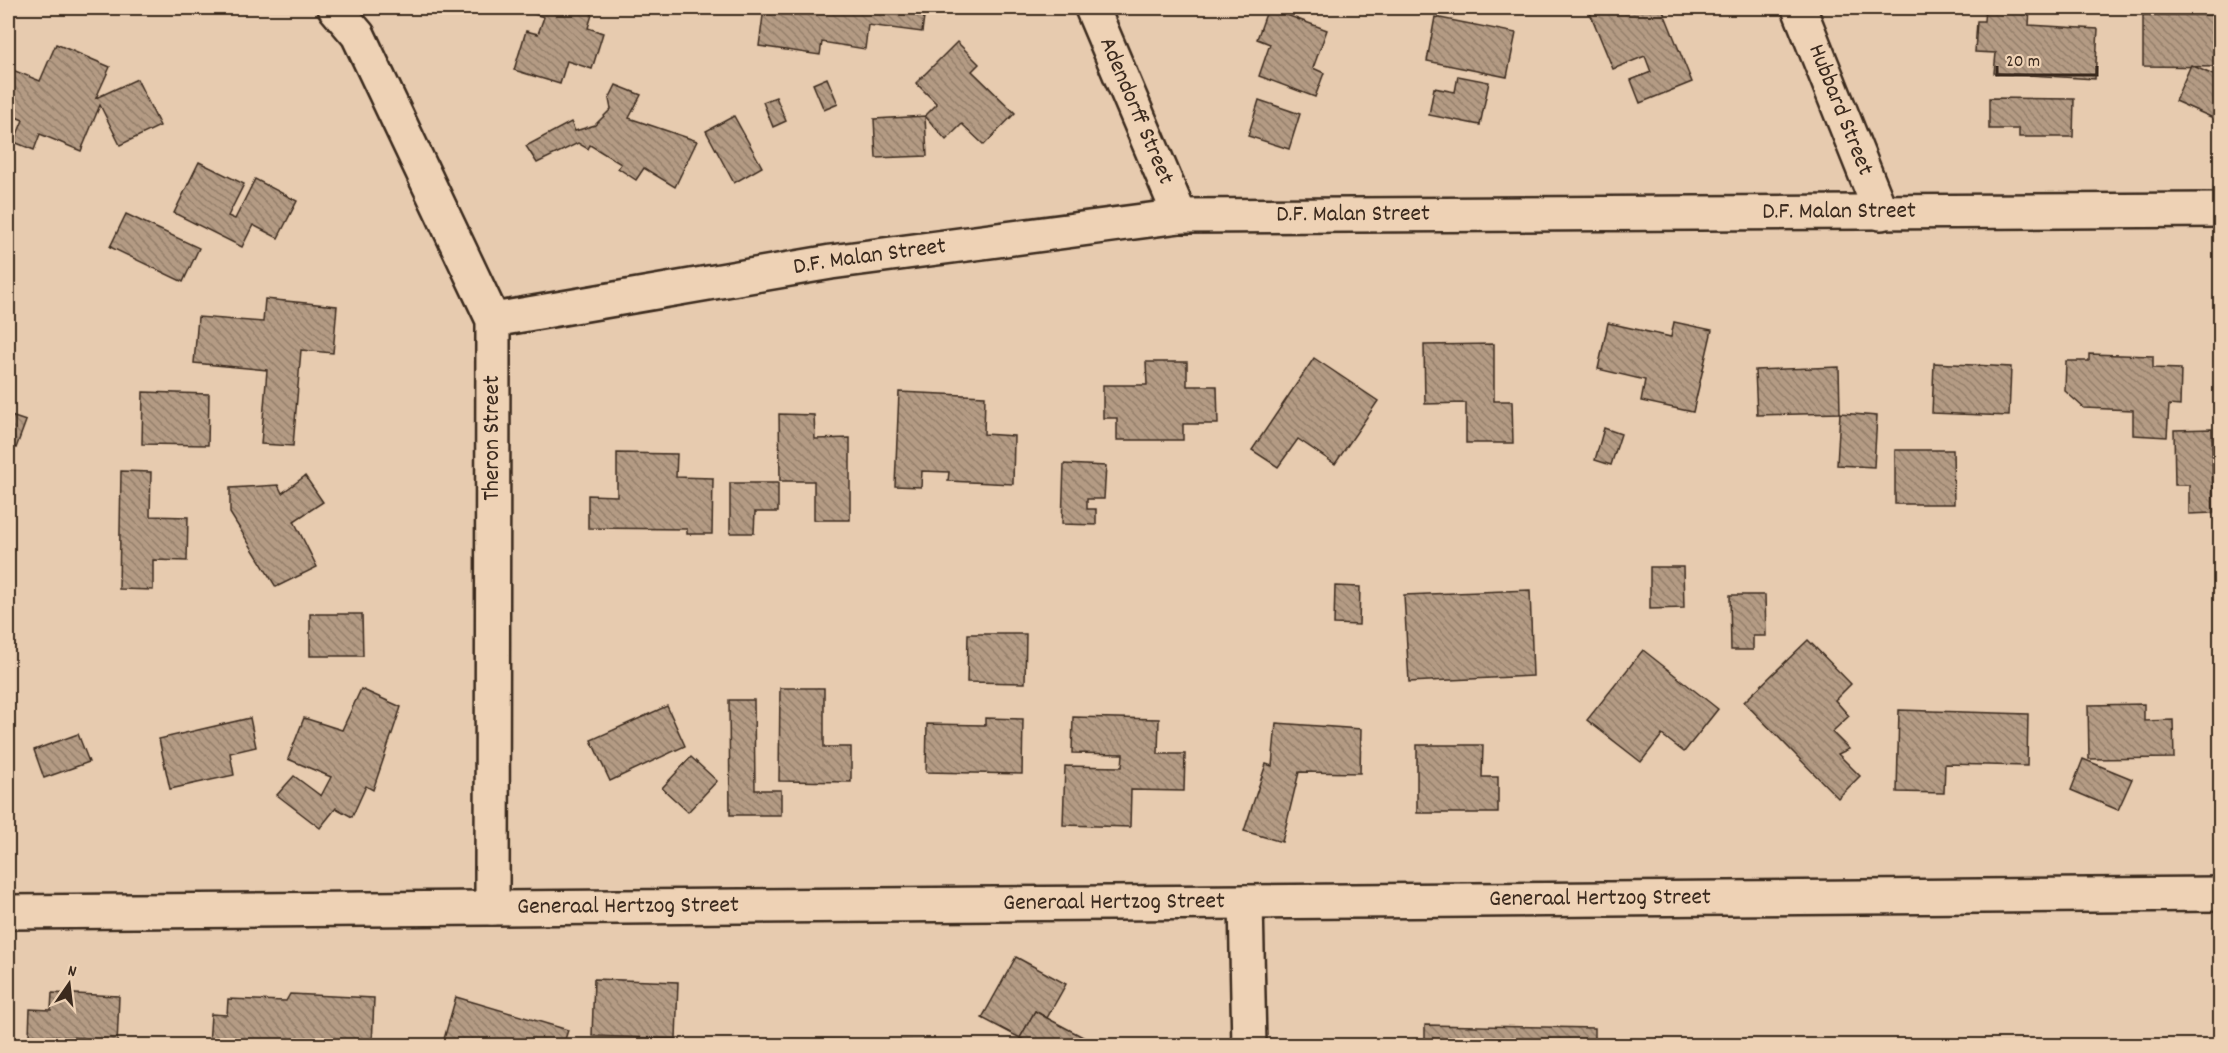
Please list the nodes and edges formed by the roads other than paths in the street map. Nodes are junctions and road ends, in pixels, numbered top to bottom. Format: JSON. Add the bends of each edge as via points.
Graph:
{"nodes":[{"id":1,"x":335,"y":8,"type":"edge"},
{"id":2,"x":1092,"y":8,"type":"edge"},
{"id":3,"x":1799,"y":8,"type":"edge"},
{"id":4,"x":2220,"y":210,"type":"edge"},
{"id":5,"x":1881,"y":213,"type":"junction"},
{"id":6,"x":1180,"y":216,"type":"junction"},
{"id":7,"x":494,"y":320,"type":"junction"},
{"id":8,"x":2220,"y":894,"type":"edge"},
{"id":9,"x":1246,"y":902,"type":"junction"},
{"id":10,"x":492,"y":908,"type":"junction"},
{"id":11,"x":8,"y":912,"type":"edge"},
{"id":12,"x":1249,"y":1046,"type":"edge"}],
"edges":[{"from":1,"to":7,"type":"street","name":"Theron Street","via":[[358,35]]},
{"from":2,"to":6,"type":"street","name":"Adendorff Street"},
{"from":3,"to":5,"type":"street","name":"Hubbard Street"},
{"from":4,"to":5,"type":"street","name":"D.F. Malan Street"},
{"from":5,"to":6,"type":"street","name":"D.F. Malan Street"},
{"from":6,"to":7,"type":"street","name":"D.F. Malan Street","via":[[831,262]]},
{"from":7,"to":10,"type":"street","name":"Theron Street"},
{"from":8,"to":9,"type":"street","name":"Generaal Hertzog Street"},
{"from":9,"to":10,"type":"street","name":"Generaal Hertzog Street"},
{"from":9,"to":12,"type":"street"},
{"from":10,"to":11,"type":"street","name":"Generaal Hertzog Street"}]}
